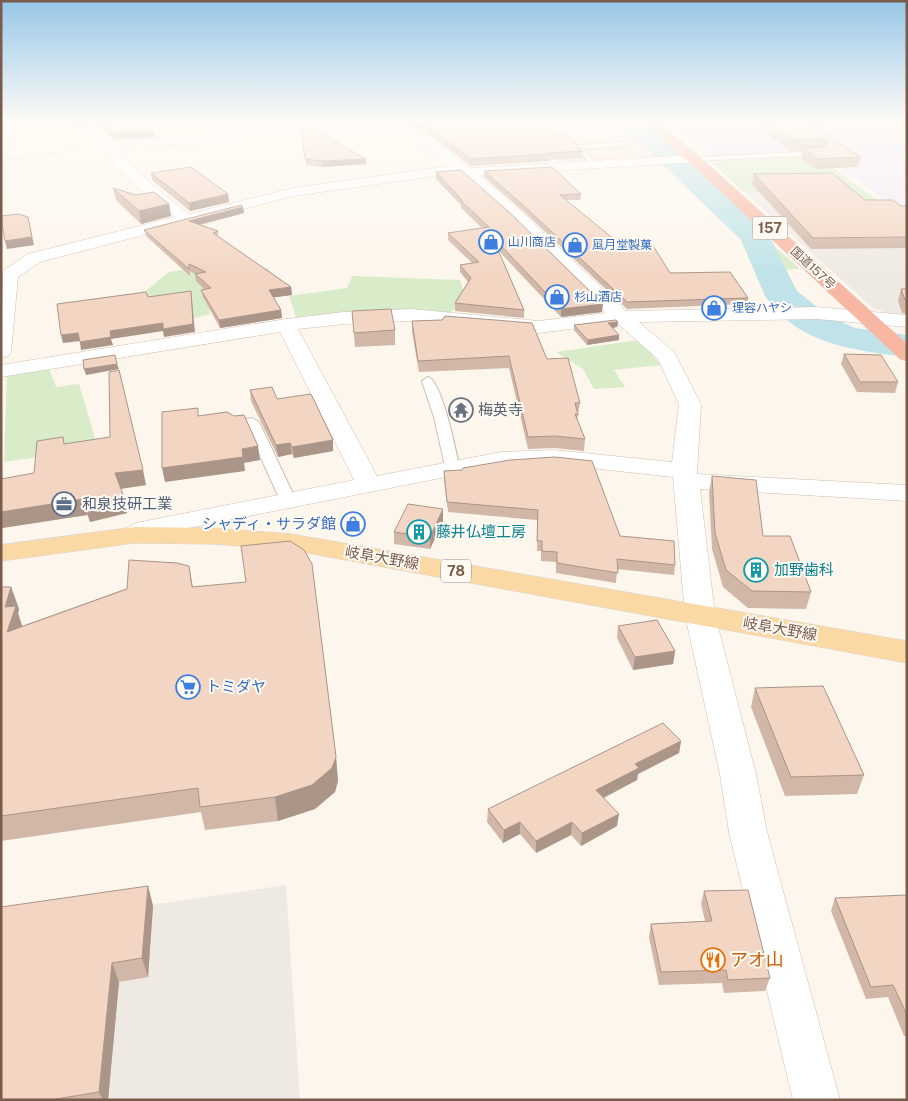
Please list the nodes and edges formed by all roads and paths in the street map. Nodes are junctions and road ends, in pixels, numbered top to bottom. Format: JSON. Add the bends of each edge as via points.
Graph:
{"nodes":[{"id":1,"x":131,"y":174,"type":"edge"},
{"id":2,"x":411,"y":174,"type":"edge"},
{"id":3,"x":470,"y":174,"type":"edge"},
{"id":4,"x":703,"y":174,"type":"edge"},
{"id":5,"x":188,"y":219,"type":"junction"},
{"id":6,"x":5,"y":269,"type":"edge"},
{"id":7,"x":620,"y":317,"type":"junction"},
{"id":8,"x":866,"y":318,"type":"junction"},
{"id":9,"x":907,"y":322,"type":"edge"},
{"id":10,"x":286,"y":325,"type":"junction"},
{"id":11,"x":1,"y":352,"type":"edge"},
{"id":12,"x":905,"y":354,"type":"edge"},
{"id":13,"x":1,"y":371,"type":"edge"},
{"id":14,"x":428,"y":381,"type":"dead end"},
{"id":15,"x":236,"y":424,"type":"edge"},
{"id":16,"x":452,"y":466,"type":"junction"},
{"id":17,"x":685,"y":476,"type":"junction"},
{"id":18,"x":368,"y":483,"type":"junction"},
{"id":19,"x":907,"y":493,"type":"edge"},
{"id":20,"x":288,"y":500,"type":"junction"},
{"id":21,"x":135,"y":535,"type":"junction"},
{"id":22,"x":1,"y":553,"type":"edge"},
{"id":23,"x":700,"y":615,"type":"junction"},
{"id":24,"x":907,"y":652,"type":"edge"},
{"id":25,"x":817,"y":1100,"type":"edge"}],
"edges":[{"from":1,"to":5,"type":"street"},
{"from":2,"to":5,"type":"street","via":[[293,192]]},
{"from":3,"to":7,"type":"street"},
{"from":4,"to":8,"type":"highway","name":"国道157号","number":"157"},
{"from":5,"to":6,"type":"street","via":[[34,258]]},
{"from":6,"to":11,"type":"street"},
{"from":7,"to":8,"type":"street","via":[[818,313]]},
{"from":7,"to":10,"type":"street","via":[[539,327],[411,315]]},
{"from":7,"to":17,"type":"street","via":[[667,356],[690,404]]},
{"from":8,"to":9,"type":"street"},
{"from":8,"to":12,"type":"highway","name":"国道157号","number":"157"},
{"from":10,"to":13,"type":"street"},
{"from":10,"to":18,"type":"street"},
{"from":14,"to":16,"type":"lane","via":[[441,417]]},
{"from":15,"to":20,"type":"lane","via":[[252,422]]},
{"from":16,"to":17,"type":"street","via":[[501,458],[554,457]]},
{"from":16,"to":18,"type":"street"},
{"from":17,"to":19,"type":"street"},
{"from":17,"to":23,"type":"street"},
{"from":18,"to":20,"type":"street"},
{"from":20,"to":21,"type":"street","via":[[144,529]]},
{"from":21,"to":22,"type":"main road","name":"岐阜大野線","number":"78"},
{"from":21,"to":23,"type":"main road","name":"岐阜大野線","number":"78","via":[[291,542]]},
{"from":23,"to":24,"type":"main road","name":"岐阜大野線","number":"78"},
{"from":23,"to":25,"type":"street","via":[[738,774],[748,832]]}]}
